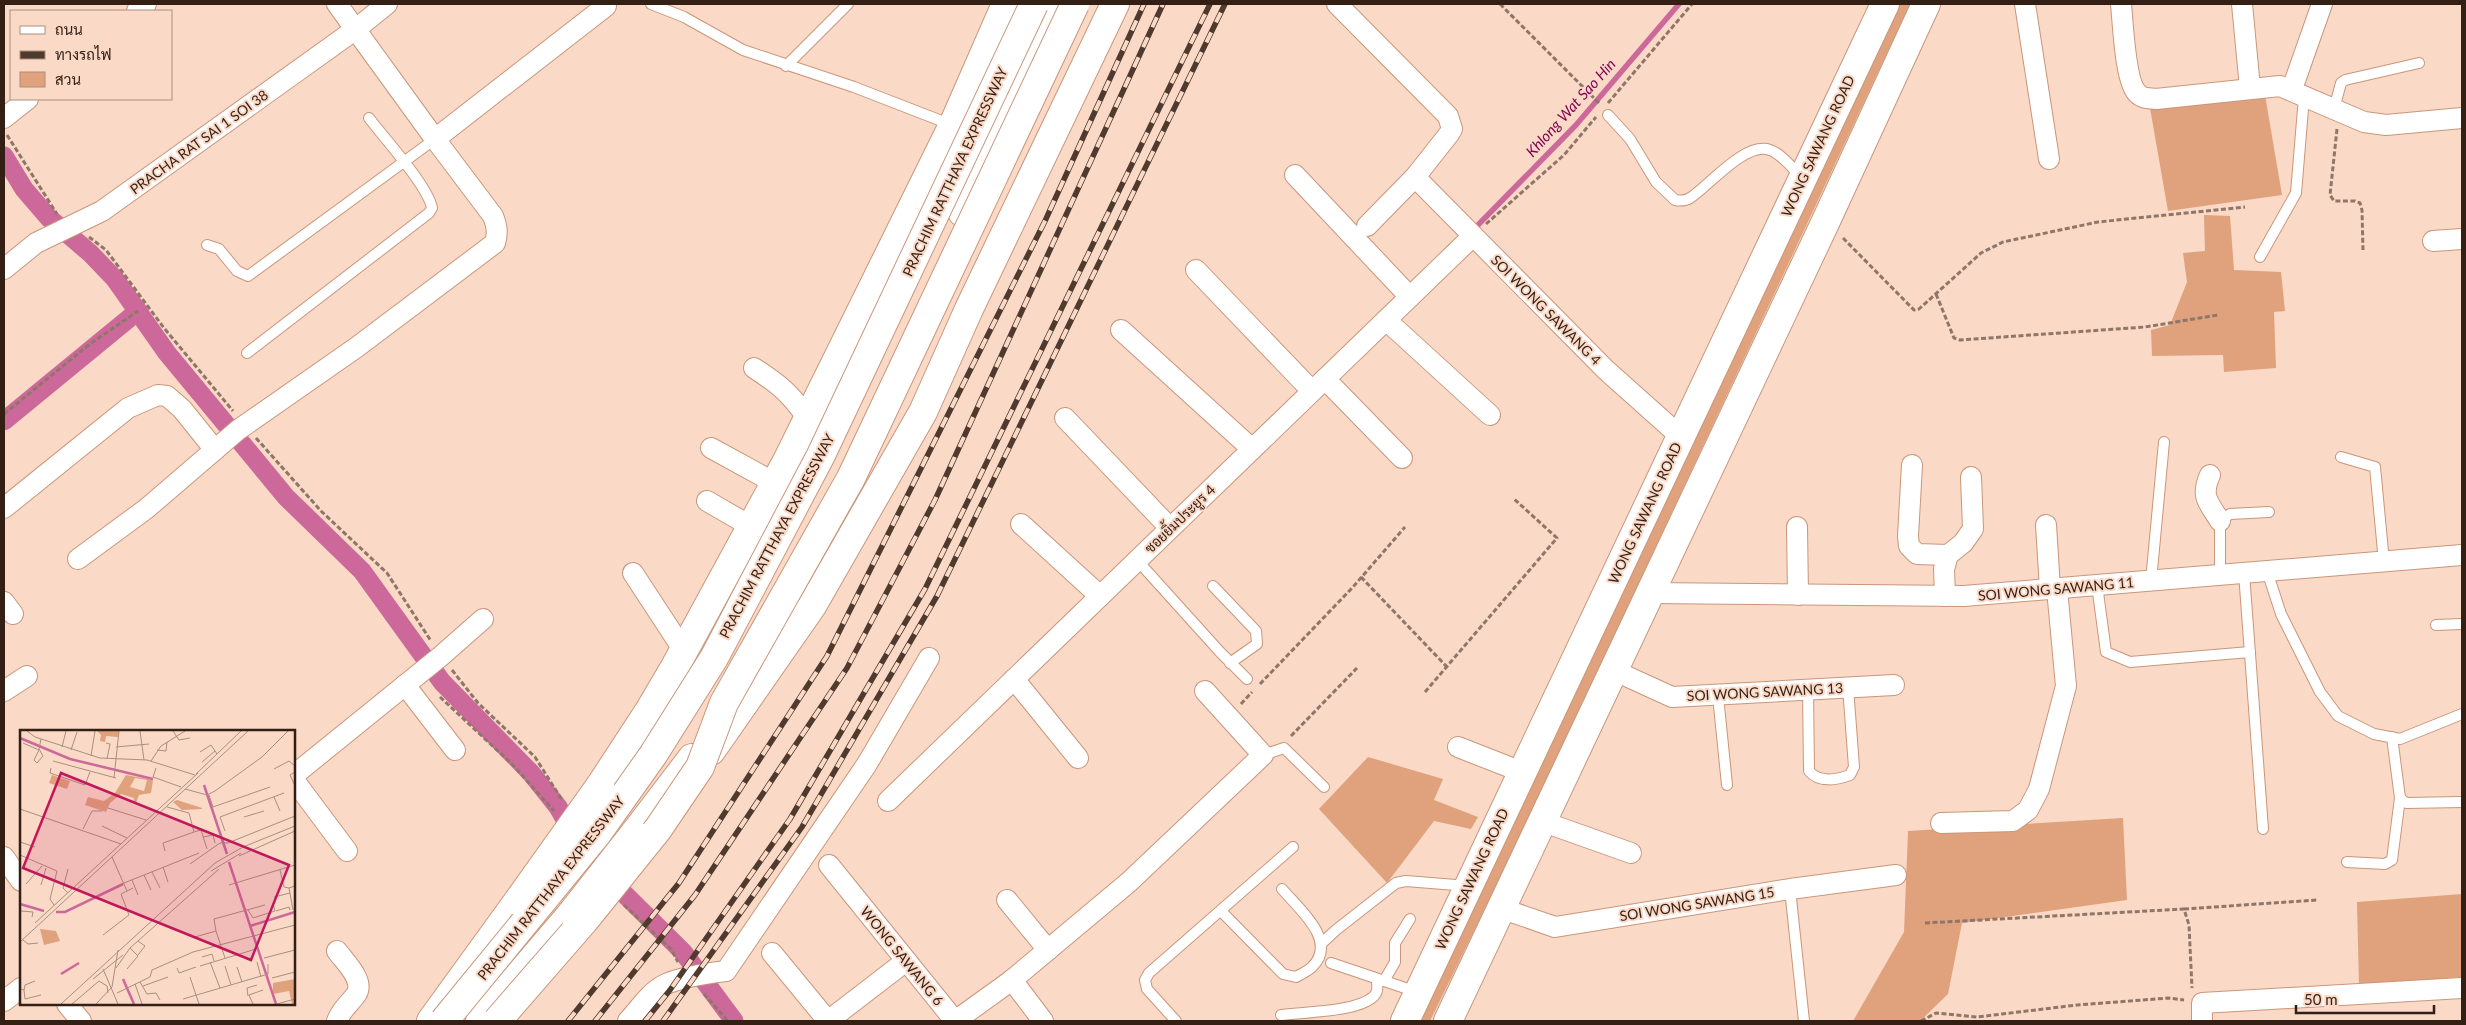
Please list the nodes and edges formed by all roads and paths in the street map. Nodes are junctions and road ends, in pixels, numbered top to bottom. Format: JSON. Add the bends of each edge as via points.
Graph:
{"nodes":[{"id":1,"x":337,"y":4,"type":"edge"},
{"id":2,"x":387,"y":4,"type":"edge"},
{"id":3,"x":651,"y":4,"type":"edge"},
{"id":4,"x":848,"y":4,"type":"edge"},
{"id":5,"x":1006,"y":4,"type":"edge"},
{"id":6,"x":1034,"y":4,"type":"edge"},
{"id":7,"x":1057,"y":4,"type":"edge"},
{"id":8,"x":1075,"y":4,"type":"edge"},
{"id":9,"x":1115,"y":4,"type":"edge"},
{"id":10,"x":1337,"y":4,"type":"edge"},
{"id":11,"x":1500,"y":4,"type":"edge"},
{"id":12,"x":1692,"y":4,"type":"edge"},
{"id":13,"x":1885,"y":4,"type":"edge"},
{"id":14,"x":1926,"y":4,"type":"edge"},
{"id":15,"x":2025,"y":4,"type":"edge"},
{"id":16,"x":2121,"y":4,"type":"edge"},
{"id":17,"x":2242,"y":4,"type":"edge"},
{"id":18,"x":2322,"y":4,"type":"edge"},
{"id":19,"x":608,"y":5,"type":"edge"},
{"id":20,"x":356,"y":29,"type":"junction"},
{"id":21,"x":2419,"y":63,"type":"dead end"},
{"id":22,"x":786,"y":66,"type":"junction"},
{"id":23,"x":2250,"y":88,"type":"junction"},
{"id":24,"x":2298,"y":93,"type":"junction"},
{"id":25,"x":27,"y":100,"type":"edge"},
{"id":26,"x":2337,"y":110,"type":"junction"},
{"id":27,"x":1603,"y":111,"type":"junction"},
{"id":28,"x":4,"y":118,"type":"edge"},
{"id":29,"x":368,"y":118,"type":"dead end"},
{"id":30,"x":2462,"y":118,"type":"edge"},
{"id":31,"x":953,"y":125,"type":"junction"},
{"id":32,"x":4,"y":130,"type":"edge"},
{"id":33,"x":435,"y":139,"type":"junction"},
{"id":34,"x":2049,"y":159,"type":"dead end"},
{"id":35,"x":402,"y":162,"type":"junction"},
{"id":36,"x":1295,"y":176,"type":"dead end"},
{"id":37,"x":1415,"y":176,"type":"junction"},
{"id":38,"x":1802,"y":179,"type":"junction"},
{"id":39,"x":2245,"y":207,"type":"dead end"},
{"id":40,"x":1825,"y":223,"type":"junction"},
{"id":41,"x":1367,"y":226,"type":"dead end"},
{"id":42,"x":66,"y":229,"type":"junction"},
{"id":43,"x":1472,"y":236,"type":"junction"},
{"id":44,"x":2462,"y":239,"type":"edge"},
{"id":45,"x":2433,"y":241,"type":"dead end"},
{"id":46,"x":206,"y":245,"type":"dead end"},
{"id":47,"x":2363,"y":250,"type":"dead end"},
{"id":48,"x":2260,"y":257,"type":"dead end"},
{"id":49,"x":4,"y":269,"type":"edge"},
{"id":50,"x":1196,"y":270,"type":"dead end"},
{"id":51,"x":1936,"y":294,"type":"junction"},
{"id":52,"x":1410,"y":297,"type":"junction"},
{"id":53,"x":138,"y":311,"type":"dead end"},
{"id":54,"x":2218,"y":315,"type":"dead end"},
{"id":55,"x":1386,"y":320,"type":"junction"},
{"id":56,"x":1121,"y":330,"type":"dead end"},
{"id":57,"x":247,"y":354,"type":"dead end"},
{"id":58,"x":754,"y":368,"type":"dead end"},
{"id":59,"x":1318,"y":385,"type":"junction"},
{"id":60,"x":4,"y":414,"type":"edge"},
{"id":61,"x":1490,"y":415,"type":"dead end"},
{"id":62,"x":1065,"y":418,"type":"dead end"},
{"id":63,"x":808,"y":419,"type":"junction"},
{"id":64,"x":241,"y":428,"type":"junction"},
{"id":65,"x":1682,"y":437,"type":"junction"},
{"id":66,"x":2164,"y":442,"type":"dead end"},
{"id":67,"x":219,"y":446,"type":"junction"},
{"id":68,"x":711,"y":448,"type":"dead end"},
{"id":69,"x":1252,"y":449,"type":"junction"},
{"id":70,"x":2341,"y":457,"type":"dead end"},
{"id":71,"x":1402,"y":458,"type":"dead end"},
{"id":72,"x":1912,"y":465,"type":"dead end"},
{"id":73,"x":2210,"y":475,"type":"dead end"},
{"id":74,"x":1971,"y":478,"type":"dead end"},
{"id":75,"x":775,"y":483,"type":"junction"},
{"id":76,"x":1513,"y":498,"type":"dead end"},
{"id":77,"x":707,"y":501,"type":"dead end"},
{"id":78,"x":4,"y":508,"type":"edge"},
{"id":79,"x":2269,"y":512,"type":"dead end"},
{"id":80,"x":2220,"y":521,"type":"junction"},
{"id":81,"x":1020,"y":524,"type":"dead end"},
{"id":82,"x":2046,"y":525,"type":"dead end"},
{"id":83,"x":752,"y":527,"type":"junction"},
{"id":84,"x":1405,"y":527,"type":"dead end"},
{"id":85,"x":1797,"y":527,"type":"dead end"},
{"id":86,"x":1170,"y":528,"type":"junction"},
{"id":87,"x":1948,"y":555,"type":"junction"},
{"id":88,"x":2462,"y":555,"type":"edge"},
{"id":89,"x":78,"y":559,"type":"dead end"},
{"id":90,"x":1137,"y":560,"type":"junction"},
{"id":91,"x":2384,"y":562,"type":"junction"},
{"id":92,"x":633,"y":572,"type":"dead end"},
{"id":93,"x":2267,"y":572,"type":"junction"},
{"id":94,"x":2244,"y":573,"type":"junction"},
{"id":95,"x":2220,"y":575,"type":"junction"},
{"id":96,"x":1361,"y":577,"type":"junction"},
{"id":97,"x":2151,"y":581,"type":"junction"},
{"id":98,"x":2097,"y":585,"type":"junction"},
{"id":99,"x":1213,"y":586,"type":"dead end"},
{"id":100,"x":2054,"y":589,"type":"junction"},
{"id":101,"x":1649,"y":592,"type":"junction"},
{"id":102,"x":1798,"y":595,"type":"junction"},
{"id":103,"x":1100,"y":596,"type":"junction"},
{"id":104,"x":1945,"y":596,"type":"junction"},
{"id":105,"x":483,"y":619,"type":"dead end"},
{"id":106,"x":2462,"y":624,"type":"edge"},
{"id":107,"x":2436,"y":626,"type":"dead end"},
{"id":108,"x":684,"y":651,"type":"junction"},
{"id":109,"x":2250,"y":652,"type":"junction"},
{"id":110,"x":441,"y":656,"type":"junction"},
{"id":111,"x":929,"y":658,"type":"dead end"},
{"id":112,"x":1230,"y":663,"type":"junction"},
{"id":113,"x":1357,"y":668,"type":"dead end"},
{"id":114,"x":1448,"y":668,"type":"junction"},
{"id":115,"x":1613,"y":670,"type":"junction"},
{"id":116,"x":27,"y":676,"type":"dead end"},
{"id":117,"x":412,"y":679,"type":"junction"},
{"id":118,"x":1247,"y":679,"type":"dead end"},
{"id":119,"x":1014,"y":680,"type":"junction"},
{"id":120,"x":1894,"y":685,"type":"dead end"},
{"id":121,"x":1848,"y":687,"type":"junction"},
{"id":122,"x":1808,"y":688,"type":"junction"},
{"id":123,"x":1205,"y":691,"type":"dead end"},
{"id":124,"x":4,"y":692,"type":"edge"},
{"id":125,"x":1425,"y":692,"type":"dead end"},
{"id":126,"x":1718,"y":696,"type":"junction"},
{"id":127,"x":2462,"y":714,"type":"edge"},
{"id":128,"x":1228,"y":717,"type":"junction"},
{"id":129,"x":2392,"y":737,"type":"junction"},
{"id":130,"x":1458,"y":747,"type":"dead end"},
{"id":131,"x":455,"y":750,"type":"dead end"},
{"id":132,"x":1263,"y":755,"type":"junction"},
{"id":133,"x":1078,"y":758,"type":"dead end"},
{"id":134,"x":700,"y":767,"type":"junction"},
{"id":135,"x":1522,"y":772,"type":"junction"},
{"id":136,"x":295,"y":774,"type":"edge"},
{"id":137,"x":295,"y":781,"type":"edge"},
{"id":138,"x":1726,"y":786,"type":"dead end"},
{"id":139,"x":1324,"y":787,"type":"dead end"},
{"id":140,"x":2400,"y":798,"type":"junction"},
{"id":141,"x":888,"y":801,"type":"dead end"},
{"id":142,"x":2462,"y":802,"type":"edge"},
{"id":143,"x":564,"y":804,"type":"dead end"},
{"id":144,"x":1541,"y":821,"type":"junction"},
{"id":145,"x":1941,"y":823,"type":"dead end"},
{"id":146,"x":2263,"y":828,"type":"dead end"},
{"id":147,"x":1293,"y":847,"type":"dead end"},
{"id":148,"x":346,"y":851,"type":"dead end"},
{"id":149,"x":1631,"y":853,"type":"dead end"},
{"id":150,"x":4,"y":857,"type":"edge"},
{"id":151,"x":2347,"y":862,"type":"dead end"},
{"id":152,"x":829,"y":865,"type":"dead end"},
{"id":153,"x":1896,"y":875,"type":"dead end"},
{"id":154,"x":20,"y":880,"type":"edge"},
{"id":155,"x":1469,"y":886,"type":"junction"},
{"id":156,"x":1282,"y":889,"type":"dead end"},
{"id":157,"x":1790,"y":889,"type":"junction"},
{"id":158,"x":1007,"y":900,"type":"dead end"},
{"id":159,"x":2317,"y":900,"type":"dead end"},
{"id":160,"x":1500,"y":908,"type":"junction"},
{"id":161,"x":2184,"y":909,"type":"junction"},
{"id":162,"x":1221,"y":911,"type":"junction"},
{"id":163,"x":1410,"y":919,"type":"dead end"},
{"id":164,"x":1925,"y":923,"type":"dead end"},
{"id":165,"x":1322,"y":944,"type":"junction"},
{"id":166,"x":1048,"y":950,"type":"junction"},
{"id":167,"x":337,"y":952,"type":"dead end"},
{"id":168,"x":772,"y":953,"type":"dead end"},
{"id":169,"x":906,"y":961,"type":"junction"},
{"id":170,"x":1331,"y":963,"type":"dead end"},
{"id":171,"x":697,"y":976,"type":"junction"},
{"id":172,"x":1012,"y":980,"type":"junction"},
{"id":173,"x":1380,"y":980,"type":"junction"},
{"id":174,"x":2462,"y":988,"type":"edge"},
{"id":175,"x":20,"y":989,"type":"edge"},
{"id":176,"x":1418,"y":992,"type":"junction"},
{"id":177,"x":4,"y":1001,"type":"edge"},
{"id":178,"x":68,"y":1005,"type":"edge"},
{"id":179,"x":2199,"y":1009,"type":"edge"},
{"id":180,"x":1281,"y":1015,"type":"dead end"},
{"id":181,"x":81,"y":1021,"type":"edge"},
{"id":182,"x":337,"y":1021,"type":"edge"},
{"id":183,"x":431,"y":1021,"type":"edge"},
{"id":184,"x":444,"y":1021,"type":"edge"},
{"id":185,"x":480,"y":1021,"type":"edge"},
{"id":186,"x":497,"y":1021,"type":"edge"},
{"id":187,"x":628,"y":1021,"type":"edge"},
{"id":188,"x":728,"y":1021,"type":"edge"},
{"id":189,"x":955,"y":1021,"type":"edge"},
{"id":190,"x":1043,"y":1021,"type":"edge"},
{"id":191,"x":1176,"y":1021,"type":"edge"},
{"id":192,"x":1405,"y":1021,"type":"edge"},
{"id":193,"x":1448,"y":1021,"type":"edge"},
{"id":194,"x":1804,"y":1021,"type":"edge"},
{"id":195,"x":1921,"y":1021,"type":"edge"}],
"edges":[{"from":1,"to":20,"type":"street"},
{"from":2,"to":20,"type":"street","name":"PRACHA RAT SAI 1 SOI 38"},
{"from":3,"to":22,"type":"lane","via":[[684,17],[744,50]]},
{"from":4,"to":22,"type":"lane"},
{"from":5,"to":31,"type":"main road"},
{"from":6,"to":184,"type":"main road","name":"PRACHIM RATTHAYA EXPRESSWAY","bridge":true,"via":[[821,455],[714,658],[653,755],[597,834]]},
{"from":7,"to":185,"type":"main road","bridge":true,"via":[[848,466],[743,680],[698,751],[634,834]]},
{"from":8,"to":134,"type":"main road","bridge":true,"via":[[852,478],[724,703]]},
{"from":9,"to":134,"type":"main road","bridge":true,"via":[[923,412],[812,606]]},
{"from":10,"to":37,"type":"street","via":[[1448,116],[1452,129]]},
{"from":11,"to":27,"type":"path","via":[[1588,91]]},
{"from":12,"to":27,"type":"path"},
{"from":13,"to":38,"type":"main road","name":"WONG SAWANG ROAD"},
{"from":14,"to":40,"type":"main road"},
{"from":15,"to":34,"type":"street"},
{"from":16,"to":23,"type":"street","via":[[2131,82],[2138,94],[2156,99]]},
{"from":17,"to":23,"type":"street"},
{"from":18,"to":24,"type":"street"},
{"from":19,"to":33,"type":"street"},
{"from":20,"to":33,"type":"street"},
{"from":20,"to":42,"type":"street","name":"PRACHA RAT SAI 1 SOI 38","via":[[102,212]]},
{"from":21,"to":26,"type":"lane","via":[[2343,81]]},
{"from":22,"to":31,"type":"lane","via":[[854,87]]},
{"from":23,"to":24,"type":"street","via":[[2280,86]]},
{"from":24,"to":26,"type":"street"},
{"from":24,"to":48,"type":"lane","via":[[2296,193]]},
{"from":25,"to":28,"type":"street"},
{"from":26,"to":30,"type":"street","via":[[2364,122],[2386,125]]},
{"from":26,"to":47,"type":"path","via":[[2330,195],[2334,200],[2360,204]]},
{"from":27,"to":38,"type":"lane","via":[[1630,139],[1656,182],[1675,200],[1689,199],[1728,165],[1757,150],[1770,150]]},
{"from":27,"to":43,"type":"path","via":[[1564,155]]},
{"from":29,"to":35,"type":"lane"},
{"from":31,"to":63,"type":"main road"},
{"from":32,"to":42,"type":"path"},
{"from":33,"to":35,"type":"lane"},
{"from":33,"to":64,"type":"street","via":[[493,216],[497,226],[494,243]]},
{"from":35,"to":46,"type":"lane","via":[[248,276],[237,271],[219,249]]},
{"from":35,"to":57,"type":"lane","via":[[431,200],[429,213]]},
{"from":36,"to":52,"type":"street"},
{"from":37,"to":41,"type":"street"},
{"from":37,"to":43,"type":"street","name":"SOI WONG SAWANG 4"},
{"from":38,"to":65,"type":"main road","name":"WONG SAWANG ROAD"},
{"from":39,"to":51,"type":"path","via":[[2098,222],[2002,242],[1981,253]]},
{"from":40,"to":51,"type":"path","via":[[1914,310]]},
{"from":40,"to":101,"type":"main road"},
{"from":42,"to":49,"type":"street","name":"PRACHA RAT SAI 1 SOI 38","via":[[36,243]]},
{"from":42,"to":64,"type":"path","via":[[106,250]]},
{"from":43,"to":52,"type":"street","name":"ซอยยิ้มประยูร 4"},
{"from":43,"to":65,"type":"street","name":"SOI WONG SAWANG 4","via":[[1606,370]]},
{"from":44,"to":45,"type":"street"},
{"from":50,"to":59,"type":"street"},
{"from":51,"to":54,"type":"path","via":[[1954,338],[1960,340],[2145,327]]},
{"from":52,"to":55,"type":"street","name":"ซอยยิ้มประยูร 4"},
{"from":53,"to":60,"type":"path","via":[[90,344]]},
{"from":55,"to":59,"type":"street","name":"ซอยยิ้มประยูร 4"},
{"from":55,"to":61,"type":"street"},
{"from":56,"to":69,"type":"street"},
{"from":58,"to":63,"type":"street","via":[[783,387]]},
{"from":59,"to":69,"type":"street","name":"ซอยยิ้มประยูร 4"},
{"from":59,"to":71,"type":"street"},
{"from":62,"to":86,"type":"street"},
{"from":63,"to":75,"type":"main road"},
{"from":64,"to":67,"type":"street"},
{"from":64,"to":110,"type":"path","via":[[387,573]]},
{"from":65,"to":135,"type":"main road","name":"WONG SAWANG ROAD"},
{"from":66,"to":97,"type":"lane"},
{"from":67,"to":78,"type":"street","via":[[167,396],[158,395],[128,408]]},
{"from":67,"to":89,"type":"street","via":[[146,509]]},
{"from":68,"to":75,"type":"street"},
{"from":69,"to":86,"type":"street","name":"ซอยยิ้มประยูร 4"},
{"from":70,"to":91,"type":"lane","via":[[2375,467]]},
{"from":72,"to":87,"type":"street","via":[[1910,546],[1917,554]]},
{"from":73,"to":80,"type":"street","via":[[2204,487],[2206,501]]},
{"from":74,"to":87,"type":"street","via":[[1973,528],[1963,543]]},
{"from":75,"to":83,"type":"main road"},
{"from":76,"to":114,"type":"path","via":[[1557,538]]},
{"from":77,"to":83,"type":"street"},
{"from":79,"to":80,"type":"lane","via":[[2230,514]]},
{"from":80,"to":95,"type":"lane"},
{"from":81,"to":103,"type":"street"},
{"from":82,"to":100,"type":"street"},
{"from":83,"to":108,"type":"main road"},
{"from":84,"to":96,"type":"path"},
{"from":85,"to":102,"type":"street"},
{"from":86,"to":90,"type":"street","name":"ซอยยิ้มประยูร 4"},
{"from":87,"to":104,"type":"street","via":[[1944,569]]},
{"from":88,"to":91,"type":"street","name":"SOI WONG SAWANG 11"},
{"from":90,"to":103,"type":"street","name":"ซอยยิ้มประยูร 4"},
{"from":90,"to":112,"type":"lane"},
{"from":91,"to":93,"type":"street","name":"SOI WONG SAWANG 11"},
{"from":92,"to":108,"type":"street"},
{"from":93,"to":94,"type":"street","name":"SOI WONG SAWANG 11"},
{"from":93,"to":129,"type":"lane","via":[[2281,614],[2320,692],[2338,716],[2374,734]]},
{"from":94,"to":95,"type":"street","name":"SOI WONG SAWANG 11"},
{"from":94,"to":109,"type":"lane"},
{"from":95,"to":97,"type":"street","name":"SOI WONG SAWANG 11"},
{"from":96,"to":114,"type":"path"},
{"from":96,"to":128,"type":"path"},
{"from":97,"to":98,"type":"street","name":"SOI WONG SAWANG 11"},
{"from":98,"to":100,"type":"street","name":"SOI WONG SAWANG 11"},
{"from":98,"to":109,"type":"lane","via":[[2106,652],[2130,662]]},
{"from":99,"to":112,"type":"lane","via":[[1256,631],[1257,644]]},
{"from":100,"to":104,"type":"street","name":"SOI WONG SAWANG 11"},
{"from":100,"to":145,"type":"street","via":[[2066,686],[2039,789],[2028,810],[2013,821]]},
{"from":101,"to":102,"type":"street","name":"SOI WONG SAWANG 11"},
{"from":101,"to":115,"type":"main road"},
{"from":102,"to":104,"type":"street","name":"SOI WONG SAWANG 11"},
{"from":103,"to":119,"type":"street","name":"ซอยยิ้มประยูร 4"},
{"from":105,"to":110,"type":"street"},
{"from":106,"to":107,"type":"lane"},
{"from":108,"to":183,"type":"main road","bridge":true,"via":[[650,711],[600,786]]},
{"from":109,"to":146,"type":"lane"},
{"from":110,"to":117,"type":"street"},
{"from":110,"to":143,"type":"path","via":[[478,702],[535,757]]},
{"from":111,"to":171,"type":"street","via":[[867,764],[726,971]]},
{"from":112,"to":118,"type":"lane"},
{"from":113,"to":132,"type":"path","via":[[1287,740]]},
{"from":114,"to":125,"type":"path"},
{"from":115,"to":126,"type":"street","name":"SOI WONG SAWANG 13","via":[[1672,697]]},
{"from":115,"to":144,"type":"main road"},
{"from":116,"to":124,"type":"street"},
{"from":117,"to":131,"type":"street"},
{"from":117,"to":136,"type":"street"},
{"from":119,"to":133,"type":"street"},
{"from":119,"to":141,"type":"street","name":"ซอยยิ้มประยูร 4"},
{"from":120,"to":121,"type":"street","name":"SOI WONG SAWANG 13"},
{"from":121,"to":122,"type":"street","name":"SOI WONG SAWANG 13"},
{"from":121,"to":122,"type":"lane","via":[[1854,767],[1850,775],[1839,779],[1823,779],[1808,771]]},
{"from":122,"to":126,"type":"street","name":"SOI WONG SAWANG 13"},
{"from":123,"to":128,"type":"street"},
{"from":126,"to":138,"type":"lane"},
{"from":127,"to":129,"type":"lane","via":[[2400,739]]},
{"from":128,"to":132,"type":"street"},
{"from":129,"to":140,"type":"lane"},
{"from":130,"to":135,"type":"street"},
{"from":132,"to":139,"type":"lane","via":[[1284,748]]},
{"from":132,"to":166,"type":"street","name":"WONG SAWANG 6","via":[[1129,882]]},
{"from":134,"to":186,"type":"main road","bridge":true,"via":[[658,829]]},
{"from":135,"to":155,"type":"main road","name":"WONG SAWANG ROAD"},
{"from":137,"to":148,"type":"street"},
{"from":140,"to":142,"type":"lane","via":[[2406,803]]},
{"from":140,"to":151,"type":"lane","via":[[2392,860],[2385,864]]},
{"from":144,"to":149,"type":"street"},
{"from":144,"to":160,"type":"main road"},
{"from":147,"to":162,"type":"lane"},
{"from":150,"to":154,"type":"street"},
{"from":152,"to":169,"type":"street","name":"WONG SAWANG 6"},
{"from":153,"to":157,"type":"street","name":"SOI WONG SAWANG 15"},
{"from":155,"to":165,"type":"lane","via":[[1396,882]]},
{"from":155,"to":176,"type":"main road","name":"WONG SAWANG ROAD"},
{"from":156,"to":165,"type":"lane","via":[[1320,933]]},
{"from":157,"to":160,"type":"street","name":"SOI WONG SAWANG 15","via":[[1555,927]]},
{"from":157,"to":194,"type":"lane"},
{"from":158,"to":166,"type":"street"},
{"from":159,"to":161,"type":"path"},
{"from":160,"to":193,"type":"main road"},
{"from":161,"to":164,"type":"path"},
{"from":161,"to":179,"type":"path","via":[[2189,925]]},
{"from":162,"to":165,"type":"lane","via":[[1283,974],[1296,977],[1313,966]]},
{"from":162,"to":191,"type":"lane","via":[[1145,980],[1148,989]]},
{"from":163,"to":173,"type":"lane","via":[[1396,943],[1394,962]]},
{"from":166,"to":172,"type":"street","name":"WONG SAWANG 6"},
{"from":167,"to":182,"type":"street","via":[[359,986],[357,994],[343,1008]]},
{"from":168,"to":169,"type":"street","via":[[828,1021]]},
{"from":169,"to":189,"type":"street","name":"WONG SAWANG 6"},
{"from":170,"to":173,"type":"lane"},
{"from":171,"to":187,"type":"street","via":[[664,985]]},
{"from":171,"to":188,"type":"path"},
{"from":172,"to":189,"type":"street","name":"WONG SAWANG 6"},
{"from":172,"to":190,"type":"street"},
{"from":173,"to":176,"type":"lane"},
{"from":173,"to":180,"type":"lane","via":[[1373,998],[1361,1003]]},
{"from":174,"to":179,"type":"street"},
{"from":175,"to":177,"type":"street"},
{"from":176,"to":192,"type":"main road","name":"WONG SAWANG ROAD"},
{"from":178,"to":181,"type":"street"},
{"from":179,"to":195,"type":"path","via":[[2160,998],[1977,1017],[1936,1013]]}]}
